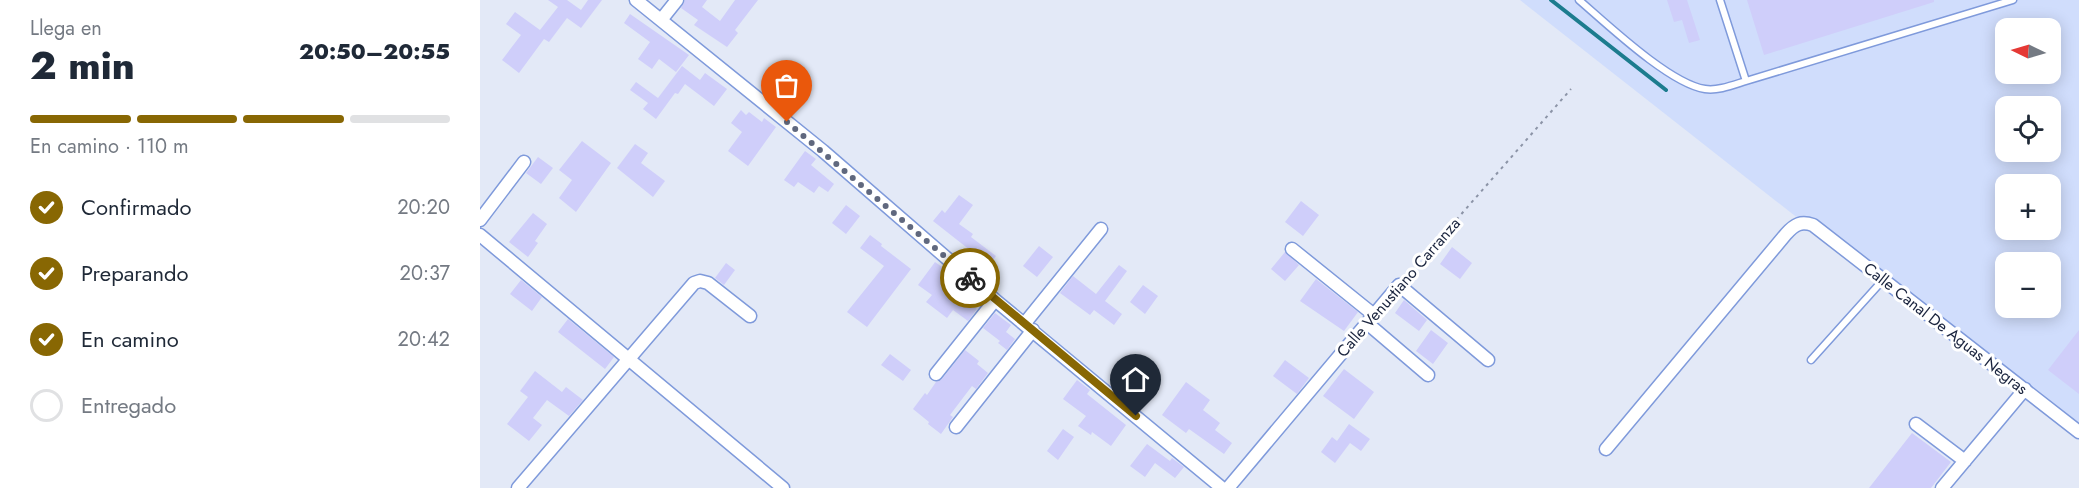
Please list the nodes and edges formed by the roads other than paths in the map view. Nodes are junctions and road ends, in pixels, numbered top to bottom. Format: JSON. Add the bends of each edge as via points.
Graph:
{"nodes":[{"id":1,"x":636,"y":0,"type":"edge"},
{"id":2,"x":677,"y":0,"type":"edge"},
{"id":3,"x":1579,"y":0,"type":"edge"},
{"id":4,"x":1720,"y":0,"type":"edge"},
{"id":5,"x":2013,"y":0,"type":"edge"},
{"id":6,"x":661,"y":20,"type":"junction"},
{"id":7,"x":1746,"y":81,"type":"junction"},
{"id":8,"x":524,"y":162,"type":"dead end"},
{"id":9,"x":480,"y":220,"type":"edge"},
{"id":10,"x":1101,"y":229,"type":"dead end"},
{"id":11,"x":480,"y":235,"type":"edge"},
{"id":12,"x":1292,"y":249,"type":"dead end"},
{"id":13,"x":1883,"y":279,"type":"junction"},
{"id":14,"x":995,"y":300,"type":"junction"},
{"id":15,"x":750,"y":316,"type":"dead end"},
{"id":16,"x":1370,"y":319,"type":"junction"},
{"id":17,"x":1029,"y":326,"type":"junction"},
{"id":18,"x":628,"y":359,"type":"junction"},
{"id":19,"x":1488,"y":360,"type":"dead end"},
{"id":20,"x":1811,"y":360,"type":"dead end"},
{"id":21,"x":936,"y":374,"type":"dead end"},
{"id":22,"x":1428,"y":375,"type":"dead end"},
{"id":23,"x":2025,"y":389,"type":"junction"},
{"id":24,"x":1916,"y":424,"type":"dead end"},
{"id":25,"x":956,"y":427,"type":"dead end"},
{"id":26,"x":2079,"y":432,"type":"edge"},
{"id":27,"x":1605,"y":449,"type":"dead end"},
{"id":28,"x":1965,"y":461,"type":"junction"},
{"id":29,"x":518,"y":488,"type":"edge"},
{"id":30,"x":783,"y":488,"type":"edge"},
{"id":31,"x":1222,"y":488,"type":"edge"},
{"id":32,"x":1228,"y":488,"type":"edge"},
{"id":33,"x":1942,"y":488,"type":"edge"}],
"edges":[{"from":1,"to":6,"type":"street"},
{"from":2,"to":6,"type":"street"},
{"from":3,"to":7,"type":"lane","via":[[1656,64],[1694,86],[1707,89]]},
{"from":4,"to":7,"type":"lane"},
{"from":5,"to":7,"type":"lane"},
{"from":6,"to":14,"type":"street","via":[[823,151]]},
{"from":8,"to":9,"type":"street"},
{"from":10,"to":17,"type":"street"},
{"from":11,"to":18,"type":"street"},
{"from":12,"to":16,"type":"street"},
{"from":13,"to":20,"type":"lane"},
{"from":13,"to":23,"type":"street","name":"Calle Canal De Aguas Negras"},
{"from":13,"to":27,"type":"street","name":"Calle Canal De Aguas Negras","via":[[1814,225],[1793,226]]},
{"from":14,"to":17,"type":"street"},
{"from":14,"to":21,"type":"street"},
{"from":15,"to":18,"type":"street","via":[[708,283],[694,283]]},
{"from":16,"to":19,"type":"street","name":"Calle Venustiano Carranza","via":[[1399,285]]},
{"from":16,"to":22,"type":"street"},
{"from":16,"to":32,"type":"street","name":"Calle Venustiano Carranza"},
{"from":17,"to":25,"type":"street"},
{"from":17,"to":31,"type":"street"},
{"from":18,"to":29,"type":"street"},
{"from":18,"to":30,"type":"street"},
{"from":23,"to":26,"type":"street","name":"Calle Canal De Aguas Negras"},
{"from":23,"to":28,"type":"street"},
{"from":24,"to":28,"type":"street"},
{"from":28,"to":33,"type":"street"}]}
